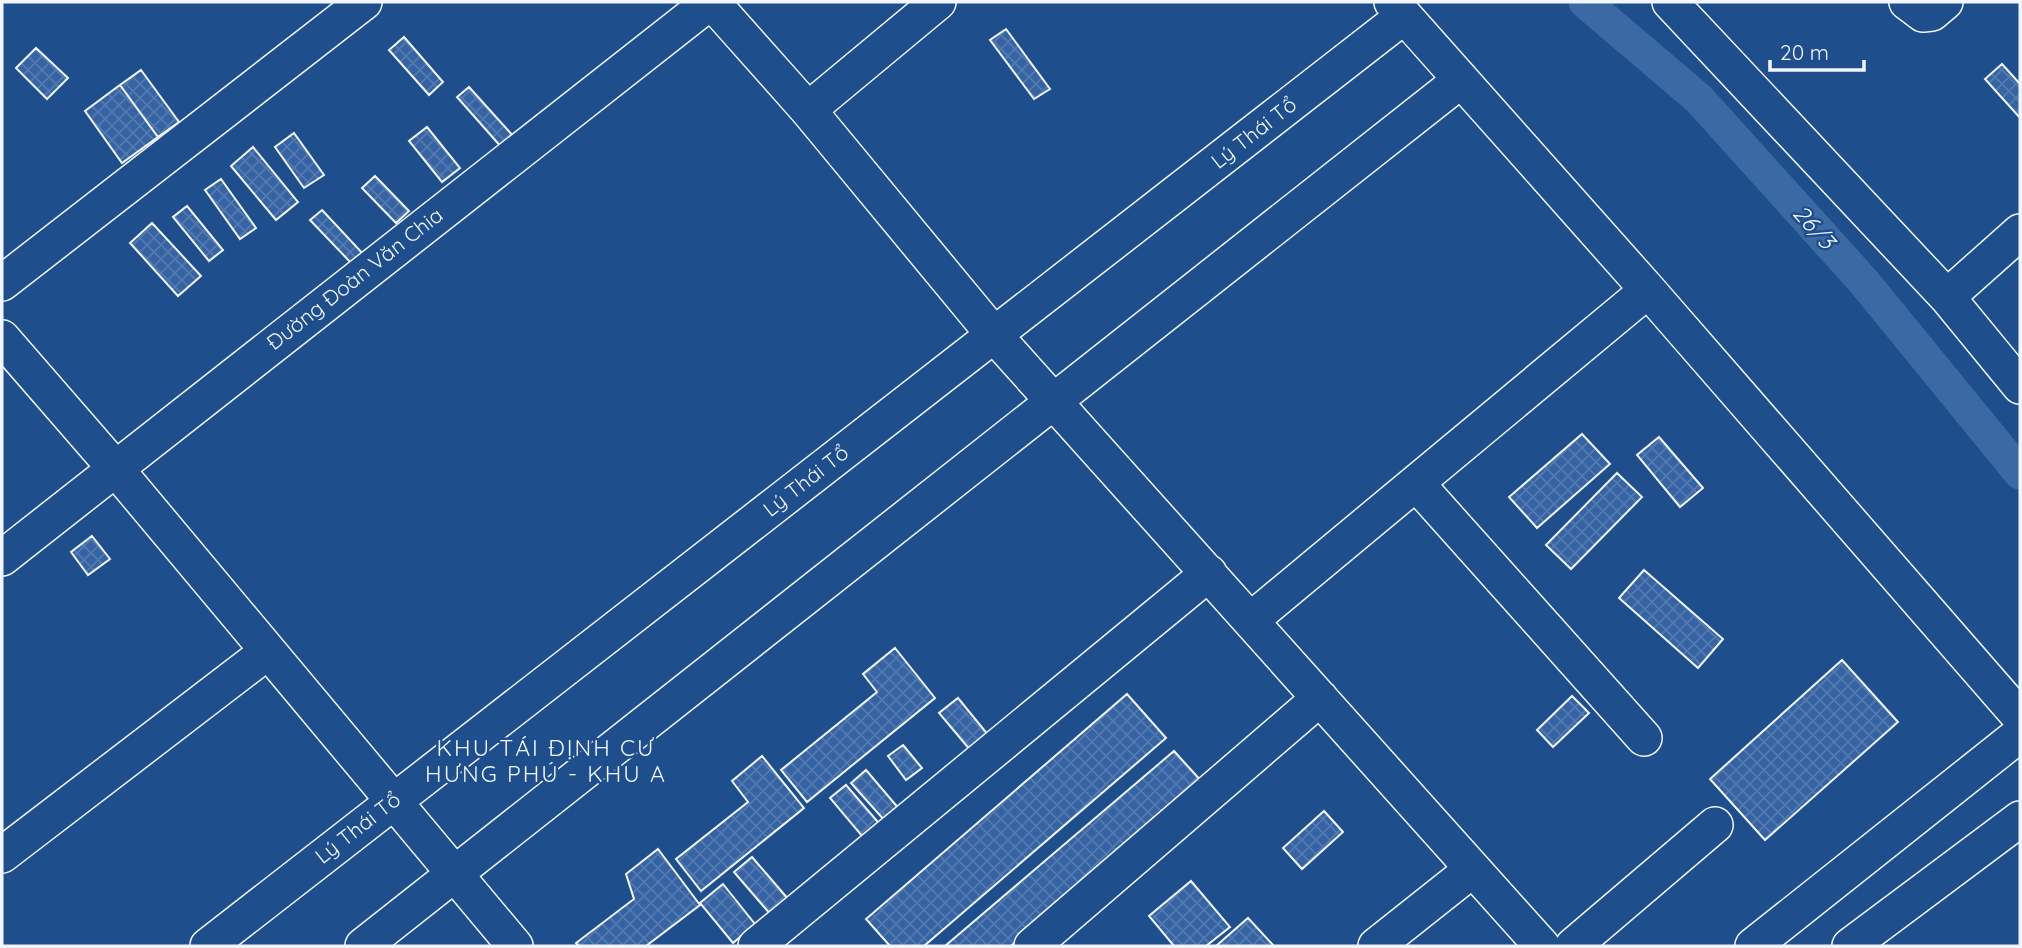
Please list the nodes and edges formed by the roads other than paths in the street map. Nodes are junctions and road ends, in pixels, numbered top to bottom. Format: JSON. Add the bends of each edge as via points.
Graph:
{"nodes":[{"id":1,"x":365,"y":2,"type":"edge"},
{"id":2,"x":711,"y":2,"type":"edge"},
{"id":3,"x":938,"y":2,"type":"edge"},
{"id":4,"x":1670,"y":2,"type":"edge"},
{"id":5,"x":1907,"y":2,"type":"edge"},
{"id":6,"x":1945,"y":2,"type":"edge"},
{"id":7,"x":1398,"y":9,"type":"edge"},
{"id":8,"x":1461,"y":80,"type":"junction"},
{"id":9,"x":808,"y":110,"type":"junction"},
{"id":10,"x":2020,"y":232,"type":"edge"},
{"id":11,"x":2,"y":284,"type":"edge"},
{"id":12,"x":1648,"y":289,"type":"junction"},
{"id":13,"x":1947,"y":297,"type":"junction"},
{"id":14,"x":995,"y":336,"type":"junction"},
{"id":15,"x":2,"y":338,"type":"edge"},
{"id":16,"x":2020,"y":386,"type":"edge"},
{"id":17,"x":1055,"y":401,"type":"junction"},
{"id":18,"x":115,"y":468,"type":"junction"},
{"id":19,"x":1416,"y":483,"type":"junction"},
{"id":20,"x":2,"y":558,"type":"edge"},
{"id":21,"x":1209,"y":573,"type":"junction"},
{"id":22,"x":1251,"y":620,"type":"junction"},
{"id":23,"x":267,"y":652,"type":"junction"},
{"id":24,"x":1320,"y":698,"type":"junction"},
{"id":25,"x":2020,"y":717,"type":"edge"},
{"id":26,"x":2020,"y":734,"type":"edge"},
{"id":27,"x":1644,"y":738,"type":"dead end"},
{"id":28,"x":391,"y":801,"type":"junction"},
{"id":29,"x":2020,"y":819,"type":"edge"},
{"id":30,"x":1715,"y":825,"type":"dead end"},
{"id":31,"x":2,"y":855,"type":"edge"},
{"id":32,"x":1473,"y":869,"type":"junction"},
{"id":33,"x":453,"y":875,"type":"junction"},
{"id":34,"x":208,"y":946,"type":"edge"},
{"id":35,"x":363,"y":946,"type":"edge"},
{"id":36,"x":515,"y":946,"type":"edge"},
{"id":37,"x":757,"y":946,"type":"edge"},
{"id":38,"x":1032,"y":946,"type":"edge"},
{"id":39,"x":1376,"y":946,"type":"edge"},
{"id":40,"x":1542,"y":946,"type":"edge"},
{"id":41,"x":1573,"y":946,"type":"edge"},
{"id":42,"x":1753,"y":946,"type":"edge"},
{"id":43,"x":1850,"y":946,"type":"edge"}],
"edges":[{"from":1,"to":11,"type":"street"},
{"from":2,"to":9,"type":"street"},
{"from":2,"to":18,"type":"street","name":"Đường Đoàn Văn Chia"},
{"from":3,"to":9,"type":"street"},
{"from":4,"to":13,"type":"street"},
{"from":5,"to":6,"type":"street","via":[[1923,14]]},
{"from":7,"to":8,"type":"street"},
{"from":7,"to":14,"type":"street","name":"Lý Thái Tổ"},
{"from":8,"to":12,"type":"street"},
{"from":8,"to":17,"type":"street"},
{"from":9,"to":14,"type":"street"},
{"from":10,"to":13,"type":"street"},
{"from":12,"to":19,"type":"street"},
{"from":12,"to":25,"type":"street"},
{"from":13,"to":16,"type":"street"},
{"from":14,"to":17,"type":"street"},
{"from":14,"to":28,"type":"street","name":"Lý Thái Tổ"},
{"from":15,"to":18,"type":"street"},
{"from":17,"to":21,"type":"street"},
{"from":17,"to":33,"type":"street"},
{"from":18,"to":20,"type":"street","name":"Đường Đoàn Văn Chia"},
{"from":18,"to":23,"type":"street"},
{"from":19,"to":22,"type":"street"},
{"from":19,"to":27,"type":"street"},
{"from":21,"to":22,"type":"street"},
{"from":21,"to":37,"type":"street"},
{"from":22,"to":24,"type":"street"},
{"from":23,"to":28,"type":"street"},
{"from":23,"to":31,"type":"street"},
{"from":24,"to":32,"type":"street"},
{"from":24,"to":38,"type":"street"},
{"from":26,"to":42,"type":"street"},
{"from":28,"to":33,"type":"street"},
{"from":28,"to":34,"type":"street","name":"Lý Thái Tổ"},
{"from":29,"to":43,"type":"street"},
{"from":30,"to":41,"type":"street"},
{"from":32,"to":39,"type":"street"},
{"from":32,"to":40,"type":"street"},
{"from":33,"to":35,"type":"street"},
{"from":33,"to":36,"type":"street"}]}
